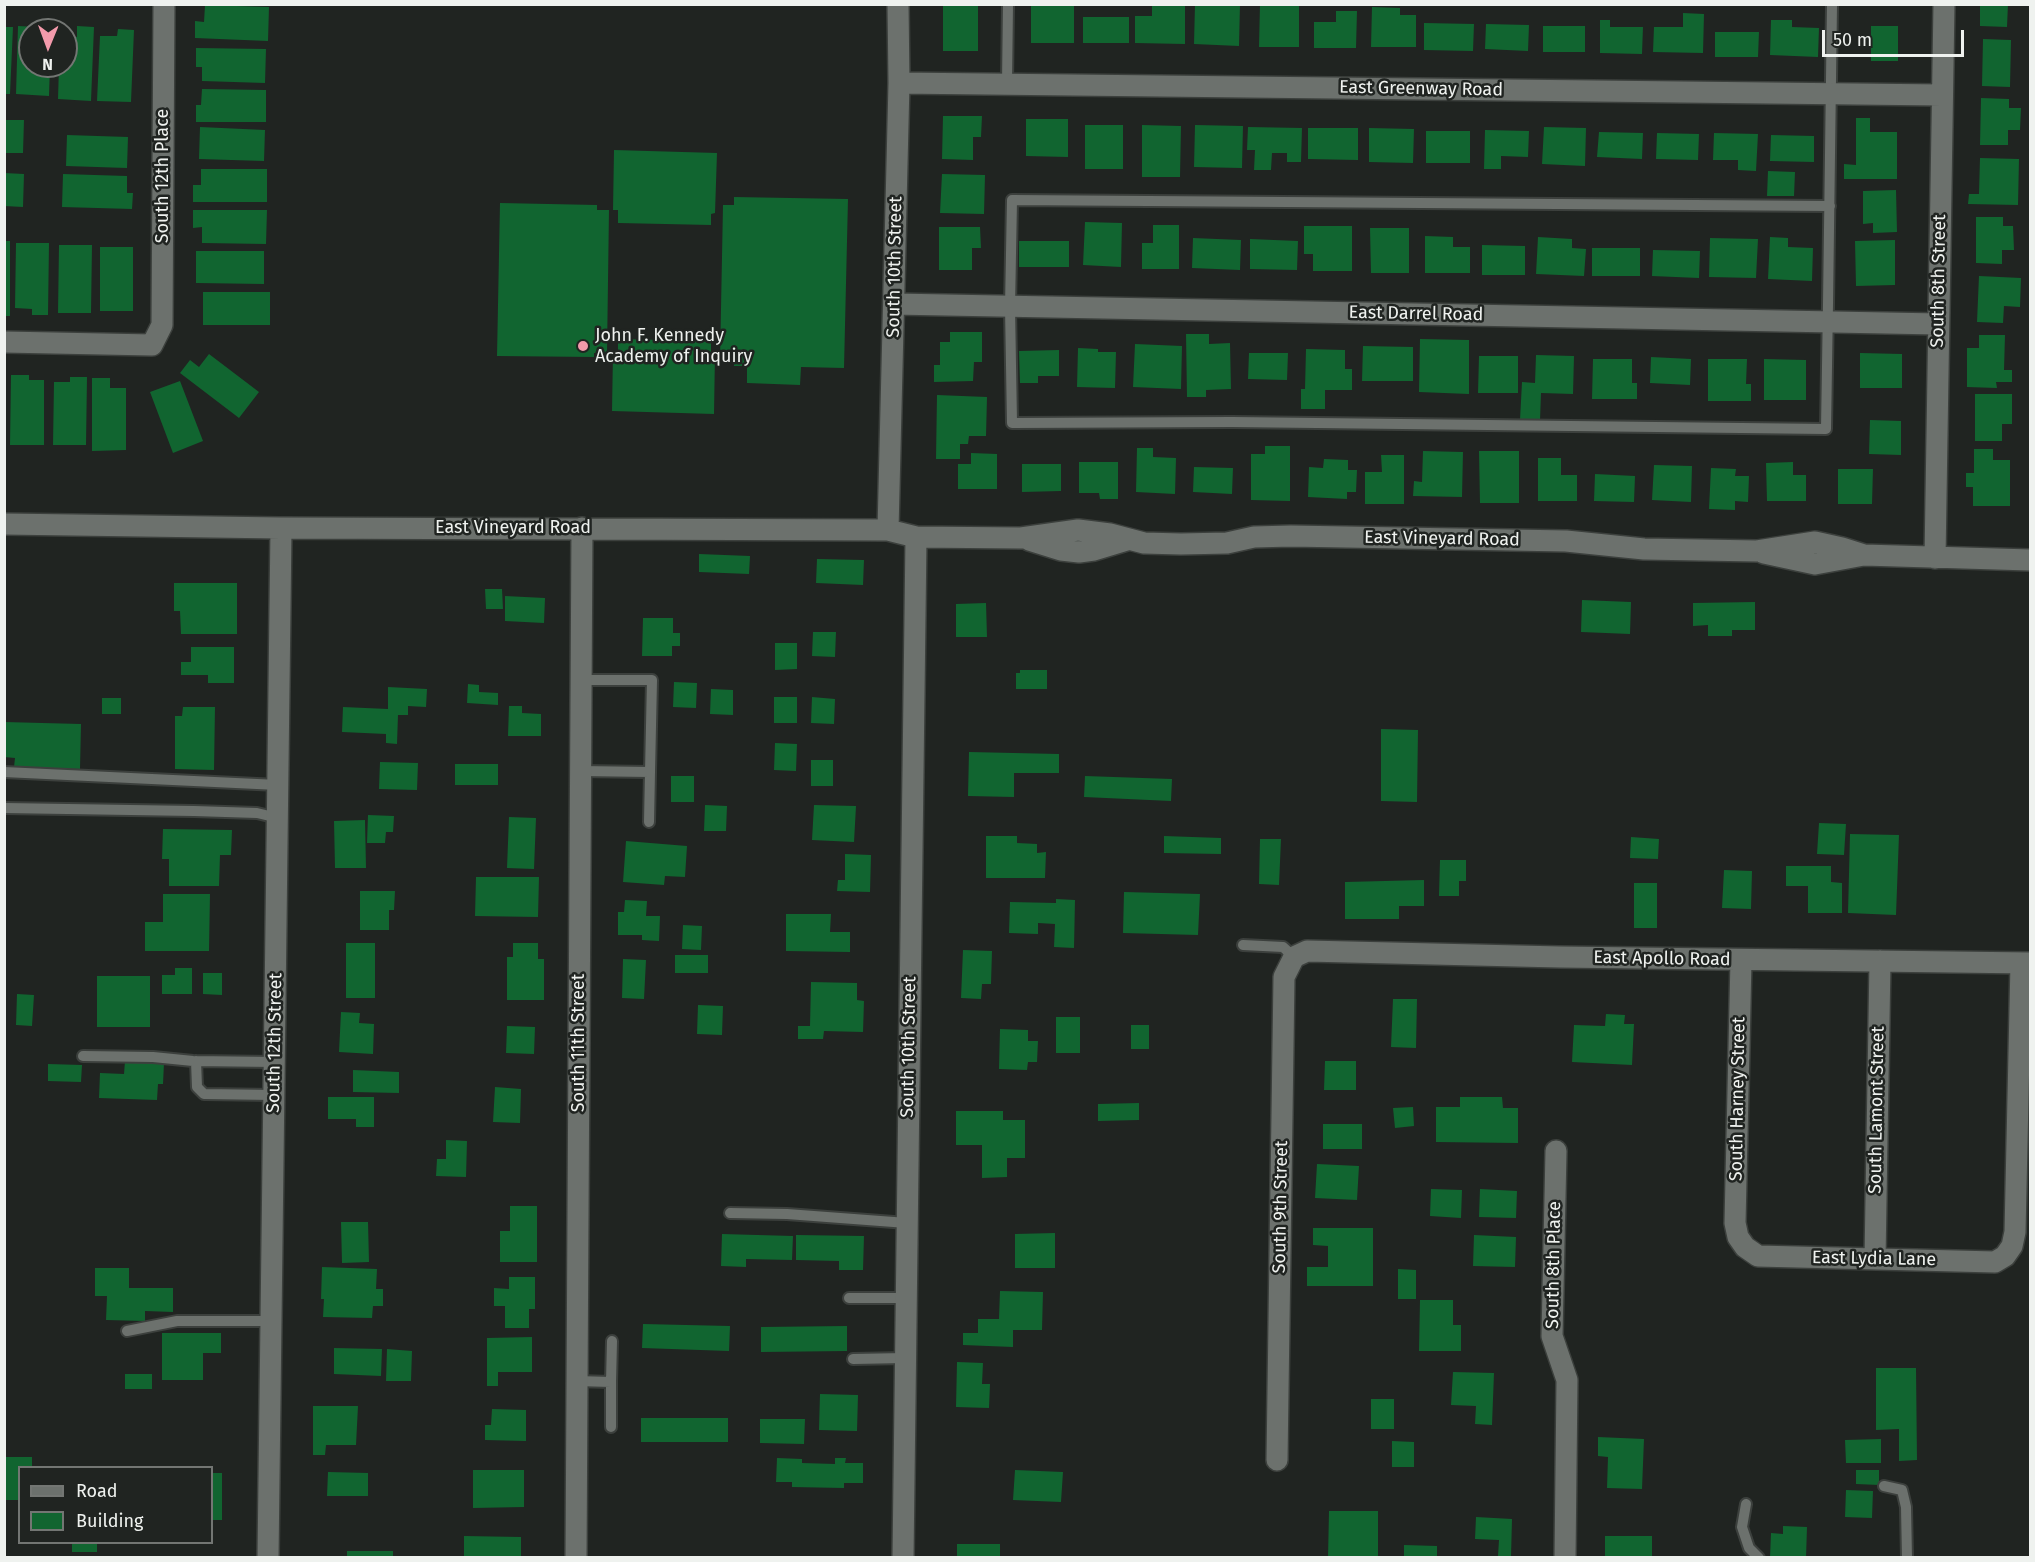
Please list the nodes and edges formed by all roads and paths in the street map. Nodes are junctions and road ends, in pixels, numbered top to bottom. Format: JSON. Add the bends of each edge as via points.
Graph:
{"nodes":[{"id":1,"x":164,"y":4,"type":"edge"},
{"id":2,"x":898,"y":4,"type":"edge"},
{"id":3,"x":1008,"y":4,"type":"edge"},
{"id":4,"x":1832,"y":4,"type":"edge"},
{"id":5,"x":1944,"y":4,"type":"edge"},
{"id":6,"x":899,"y":83,"type":"junction"},
{"id":7,"x":1007,"y":84,"type":"junction"},
{"id":8,"x":1831,"y":94,"type":"junction"},
{"id":9,"x":1942,"y":95,"type":"junction"},
{"id":10,"x":1830,"y":206,"type":"junction"},
{"id":11,"x":894,"y":304,"type":"junction"},
{"id":12,"x":1010,"y":307,"type":"junction"},
{"id":13,"x":1828,"y":322,"type":"junction"},
{"id":14,"x":1938,"y":324,"type":"junction"},
{"id":15,"x":4,"y":342,"type":"edge"},
{"id":16,"x":4,"y":524,"type":"edge"},
{"id":17,"x":281,"y":528,"type":"junction"},
{"id":18,"x":582,"y":528,"type":"junction"},
{"id":19,"x":888,"y":530,"type":"junction"},
{"id":20,"x":916,"y":537,"type":"junction"},
{"id":21,"x":1935,"y":558,"type":"junction"},
{"id":22,"x":2031,"y":560,"type":"edge"},
{"id":23,"x":581,"y":681,"type":"junction"},
{"id":24,"x":580,"y":771,"type":"junction"},
{"id":25,"x":4,"y":772,"type":"edge"},
{"id":26,"x":650,"y":772,"type":"junction"},
{"id":27,"x":278,"y":785,"type":"junction"},
{"id":28,"x":4,"y":808,"type":"edge"},
{"id":29,"x":278,"y":818,"type":"junction"},
{"id":30,"x":649,"y":822,"type":"dead end"},
{"id":31,"x":1243,"y":945,"type":"dead end"},
{"id":32,"x":1294,"y":957,"type":"junction"},
{"id":33,"x":1741,"y":960,"type":"junction"},
{"id":34,"x":1880,"y":961,"type":"junction"},
{"id":35,"x":2026,"y":963,"type":"edge"},
{"id":36,"x":83,"y":1056,"type":"dead end"},
{"id":37,"x":196,"y":1061,"type":"junction"},
{"id":38,"x":275,"y":1062,"type":"junction"},
{"id":39,"x":274,"y":1095,"type":"junction"},
{"id":40,"x":1556,"y":1150,"type":"dead end"},
{"id":41,"x":730,"y":1213,"type":"dead end"},
{"id":42,"x":907,"y":1223,"type":"junction"},
{"id":43,"x":1738,"y":1237,"type":"joint"},
{"id":44,"x":1875,"y":1259,"type":"junction"},
{"id":45,"x":849,"y":1298,"type":"dead end"},
{"id":46,"x":906,"y":1298,"type":"junction"},
{"id":47,"x":272,"y":1321,"type":"junction"},
{"id":48,"x":127,"y":1331,"type":"dead end"},
{"id":49,"x":612,"y":1341,"type":"dead end"},
{"id":50,"x":853,"y":1359,"type":"dead end"},
{"id":51,"x":905,"y":1359,"type":"junction"},
{"id":52,"x":577,"y":1381,"type":"junction"},
{"id":53,"x":611,"y":1382,"type":"junction"},
{"id":54,"x":611,"y":1427,"type":"dead end"},
{"id":55,"x":1277,"y":1460,"type":"dead end"},
{"id":56,"x":1884,"y":1486,"type":"dead end"},
{"id":57,"x":1746,"y":1503,"type":"dead end"},
{"id":58,"x":268,"y":1557,"type":"edge"},
{"id":59,"x":576,"y":1557,"type":"edge"},
{"id":60,"x":903,"y":1557,"type":"edge"},
{"id":61,"x":1565,"y":1557,"type":"edge"},
{"id":62,"x":1759,"y":1557,"type":"edge"},
{"id":63,"x":1907,"y":1557,"type":"edge"}],
"edges":[{"from":1,"to":15,"type":"street","name":"South 12th Place","via":[[162,326],[152,345]]},
{"from":2,"to":6,"type":"street","name":"South 10th Street"},
{"from":3,"to":7,"type":"lane"},
{"from":4,"to":8,"type":"lane"},
{"from":5,"to":9,"type":"street","name":"South 8th Street"},
{"from":6,"to":7,"type":"street","name":"East Greenway Road"},
{"from":6,"to":11,"type":"street","name":"South 10th Street"},
{"from":7,"to":8,"type":"street","name":"East Greenway Road"},
{"from":8,"to":9,"type":"street","name":"East Greenway Road"},
{"from":8,"to":10,"type":"lane"},
{"from":9,"to":14,"type":"street","name":"South 8th Street"},
{"from":10,"to":12,"type":"lane","via":[[1012,200]]},
{"from":10,"to":13,"type":"lane"},
{"from":11,"to":12,"type":"street","name":"East Darrel Road"},
{"from":11,"to":19,"type":"street","name":"South 10th Street"},
{"from":12,"to":13,"type":"street","name":"East Darrel Road"},
{"from":12,"to":13,"type":"lane","via":[[1012,423],[1827,429]]},
{"from":13,"to":14,"type":"street","name":"East Darrel Road"},
{"from":14,"to":21,"type":"street","name":"South 8th Street"},
{"from":16,"to":17,"type":"street","name":"East Vineyard Road"},
{"from":17,"to":18,"type":"street","name":"East Vineyard Road"},
{"from":17,"to":27,"type":"street","name":"South 12th Street"},
{"from":18,"to":19,"type":"street","name":"East Vineyard Road"},
{"from":18,"to":23,"type":"street","name":"South 11th Street"},
{"from":19,"to":20,"type":"street","name":"East Vineyard Road"},
{"from":20,"to":21,"type":"street","name":"East Vineyard Road","via":[[1021,538],[1078,530],[1144,543],[1227,543],[1254,537],[1291,536],[1566,541],[1644,549],[1757,551],[1815,542],[1864,555]]},
{"from":20,"to":42,"type":"street","name":"South 10th Street"},
{"from":21,"to":22,"type":"street","name":"East Vineyard Road"},
{"from":23,"to":24,"type":"street","name":"South 11th Street"},
{"from":23,"to":26,"type":"lane","via":[[652,680]]},
{"from":24,"to":26,"type":"lane"},
{"from":24,"to":52,"type":"street","name":"South 11th Street"},
{"from":25,"to":27,"type":"lane"},
{"from":26,"to":30,"type":"lane"},
{"from":27,"to":29,"type":"street","name":"South 12th Street"},
{"from":28,"to":29,"type":"lane","via":[[204,811],[257,813]]},
{"from":29,"to":38,"type":"street","name":"South 12th Street"},
{"from":31,"to":32,"type":"lane","via":[[1283,947]]},
{"from":32,"to":33,"type":"street","name":"East Apollo Road","via":[[1307,951]]},
{"from":32,"to":55,"type":"street","name":"South 9th Street","via":[[1284,976]]},
{"from":33,"to":34,"type":"street","name":"East Apollo Road"},
{"from":33,"to":43,"type":"street","name":"South Harney Street","via":[[1735,1223]]},
{"from":34,"to":35,"type":"street","name":"East Apollo Road"},
{"from":34,"to":44,"type":"street","name":"South Lamont Street"},
{"from":35,"to":44,"type":"street","name":"East Lydia Lane","via":[[2012,1246],[1995,1262]]},
{"from":36,"to":37,"type":"lane"},
{"from":37,"to":38,"type":"lane"},
{"from":37,"to":39,"type":"lane","via":[[197,1087],[204,1094]]},
{"from":38,"to":39,"type":"street","name":"South 12th Street"},
{"from":39,"to":47,"type":"street","name":"South 12th Street"},
{"from":40,"to":61,"type":"street","name":"South 8th Place","via":[[1552,1336],[1567,1380]]},
{"from":41,"to":42,"type":"lane"},
{"from":42,"to":46,"type":"street","name":"South 10th Street"},
{"from":43,"to":44,"type":"street","name":"East Lydia Lane","via":[[1758,1256]]},
{"from":45,"to":46,"type":"lane"},
{"from":46,"to":51,"type":"street","name":"South 10th Street"},
{"from":47,"to":48,"type":"lane","via":[[177,1321]]},
{"from":47,"to":58,"type":"street","name":"South 12th Street"},
{"from":49,"to":53,"type":"lane"},
{"from":50,"to":51,"type":"lane"},
{"from":51,"to":60,"type":"street","name":"South 10th Street"},
{"from":52,"to":53,"type":"lane"},
{"from":52,"to":59,"type":"street","name":"South 11th Street"},
{"from":53,"to":54,"type":"lane"},
{"from":56,"to":63,"type":"lane","via":[[1902,1490]]},
{"from":57,"to":62,"type":"lane","via":[[1742,1527],[1749,1548]]}]}
